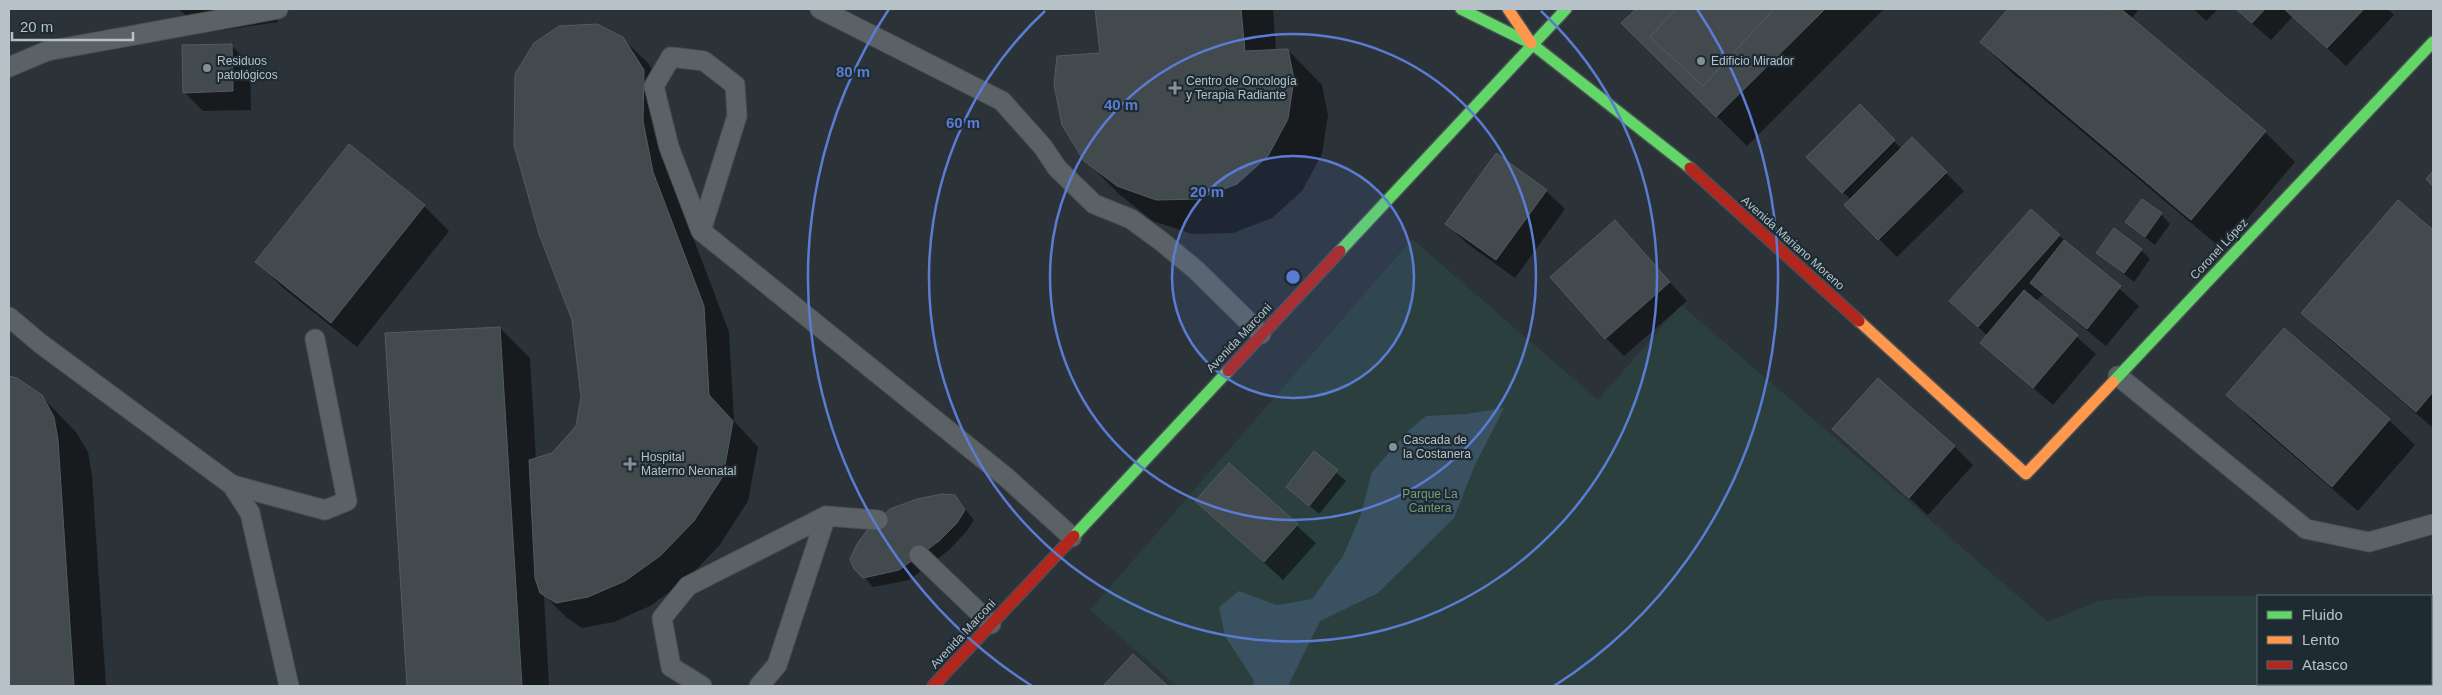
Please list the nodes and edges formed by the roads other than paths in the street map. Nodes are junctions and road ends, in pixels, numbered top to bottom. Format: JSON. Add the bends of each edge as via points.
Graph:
{"nodes":[{"id":1,"x":278,"y":9,"type":"edge"},
{"id":2,"x":820,"y":9,"type":"edge"},
{"id":3,"x":1461,"y":9,"type":"edge"},
{"id":4,"x":1508,"y":9,"type":"edge"},
{"id":5,"x":1566,"y":9,"type":"edge"},
{"id":6,"x":2433,"y":42,"type":"edge"},
{"id":7,"x":1532,"y":44,"type":"junction"},
{"id":8,"x":9,"y":67,"type":"edge"},
{"id":9,"x":701,"y":231,"type":"junction"},
{"id":10,"x":9,"y":317,"type":"edge"},
{"id":11,"x":1261,"y":334,"type":"junction"},
{"id":12,"x":314,"y":339,"type":"dead end"},
{"id":13,"x":2118,"y":376,"type":"junction"},
{"id":14,"x":2026,"y":474,"type":"joint"},
{"id":15,"x":232,"y":485,"type":"junction"},
{"id":16,"x":826,"y":516,"type":"junction"},
{"id":17,"x":878,"y":520,"type":"dead end"},
{"id":18,"x":2433,"y":524,"type":"edge"},
{"id":19,"x":1072,"y":537,"type":"junction"},
{"id":20,"x":919,"y":555,"type":"dead end"},
{"id":21,"x":991,"y":624,"type":"junction"},
{"id":22,"x":289,"y":686,"type":"edge"},
{"id":23,"x":702,"y":686,"type":"edge"},
{"id":24,"x":759,"y":686,"type":"edge"},
{"id":25,"x":933,"y":686,"type":"edge"}],
"edges":[{"from":1,"to":8,"type":"lane","via":[[47,51]]},
{"from":2,"to":11,"type":"lane","via":[[1002,101],[1043,146],[1057,168],[1094,204],[1131,219],[1161,241],[1196,270]]},
{"from":3,"to":7,"type":"main road","name":"Avenida Mariano Moreno"},
{"from":4,"to":7,"type":"main road","name":"Avenida Mariano Moreno"},
{"from":5,"to":7,"type":"main road","name":"Avenida Marconi"},
{"from":6,"to":13,"type":"main road","name":"Coronel López"},
{"from":7,"to":11,"type":"main road","name":"Avenida Marconi"},
{"from":7,"to":14,"type":"main road","name":"Avenida Mariano Moreno","via":[[1686,164]]},
{"from":9,"to":9,"type":"lane","via":[[670,147],[654,86],[671,57],[704,61],[735,85],[737,116]]},
{"from":9,"to":19,"type":"lane","via":[[1007,478]]},
{"from":10,"to":15,"type":"lane"},
{"from":11,"to":19,"type":"main road","name":"Avenida Marconi"},
{"from":12,"to":15,"type":"lane","via":[[347,502],[325,510]]},
{"from":13,"to":14,"type":"main road","name":"Coronel López"},
{"from":13,"to":18,"type":"lane","via":[[2306,529],[2369,542]]},
{"from":15,"to":22,"type":"lane","via":[[250,513]]},
{"from":16,"to":17,"type":"lane"},
{"from":16,"to":23,"type":"lane","via":[[688,586],[662,618],[672,667]]},
{"from":16,"to":24,"type":"lane","via":[[777,666]]},
{"from":19,"to":21,"type":"main road","name":"Avenida Marconi"},
{"from":20,"to":21,"type":"lane"},
{"from":21,"to":25,"type":"main road","name":"Avenida Marconi"}]}
